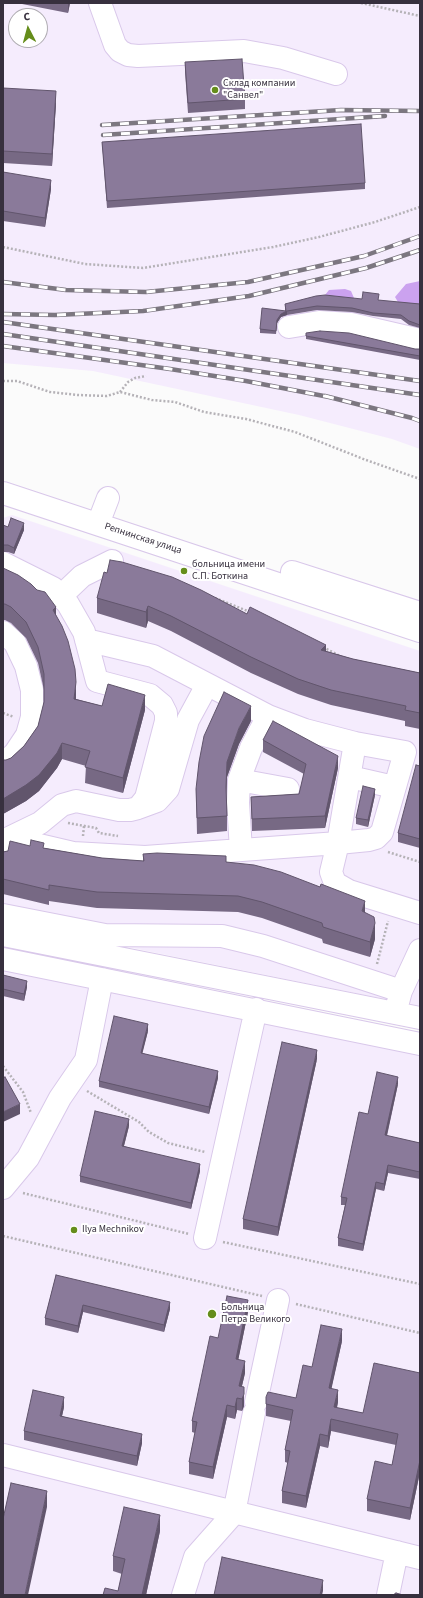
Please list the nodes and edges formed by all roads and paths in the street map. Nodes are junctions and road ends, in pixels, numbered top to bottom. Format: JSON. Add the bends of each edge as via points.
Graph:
{"nodes":[{"id":1,"x":100,"y":3,"type":"edge"},
{"id":2,"x":361,"y":3,"type":"edge"},
{"id":3,"x":420,"y":16,"type":"edge"},
{"id":4,"x":336,"y":74,"type":"dead end"},
{"id":5,"x":420,"y":207,"type":"edge"},
{"id":6,"x":3,"y":247,"type":"edge"},
{"id":7,"x":289,"y":327,"type":"dead end"},
{"id":8,"x":420,"y":340,"type":"edge"},
{"id":9,"x":146,"y":376,"type":"dead end"},
{"id":10,"x":3,"y":381,"type":"edge"},
{"id":11,"x":120,"y":392,"type":"junction"},
{"id":12,"x":420,"y":479,"type":"edge"},
{"id":13,"x":3,"y":480,"type":"edge"},
{"id":14,"x":3,"y":493,"type":"edge"},
{"id":15,"x":102,"y":512,"type":"junction"},
{"id":16,"x":112,"y":561,"type":"edge"},
{"id":17,"x":3,"y":563,"type":"edge"},
{"id":18,"x":61,"y":596,"type":"junction"},
{"id":19,"x":210,"y":596,"type":"edge"},
{"id":20,"x":420,"y":613,"type":"edge"},
{"id":21,"x":255,"y":614,"type":"edge"},
{"id":22,"x":420,"y":631,"type":"edge"},
{"id":23,"x":3,"y":632,"type":"edge"},
{"id":24,"x":86,"y":640,"type":"junction"},
{"id":25,"x":322,"y":647,"type":"edge"},
{"id":26,"x":342,"y":657,"type":"edge"},
{"id":27,"x":207,"y":684,"type":"junction"},
{"id":28,"x":3,"y":713,"type":"edge"},
{"id":29,"x":268,"y":716,"type":"junction"},
{"id":30,"x":15,"y":717,"type":"dead end"},
{"id":31,"x":355,"y":743,"type":"junction"},
{"id":32,"x":412,"y":753,"type":"edge"},
{"id":33,"x":3,"y":764,"type":"edge"},
{"id":34,"x":350,"y":777,"type":"junction"},
{"id":35,"x":239,"y":780,"type":"junction"},
{"id":36,"x":394,"y":787,"type":"junction"},
{"id":37,"x":288,"y":789,"type":"dead end"},
{"id":38,"x":89,"y":804,"type":"junction"},
{"id":39,"x":129,"y":809,"type":"junction"},
{"id":40,"x":55,"y":810,"type":"junction"},
{"id":41,"x":84,"y":826,"type":"junction"},
{"id":42,"x":376,"y":838,"type":"junction"},
{"id":43,"x":6,"y":840,"type":"edge"},
{"id":44,"x":338,"y":844,"type":"junction"},
{"id":45,"x":119,"y":846,"type":"junction"},
{"id":46,"x":240,"y":850,"type":"junction"},
{"id":47,"x":82,"y":854,"type":"junction"},
{"id":48,"x":420,"y":862,"type":"edge"},
{"id":49,"x":391,"y":905,"type":"junction"},
{"id":50,"x":420,"y":913,"type":"edge"},
{"id":51,"x":3,"y":915,"type":"edge"},
{"id":52,"x":3,"y":935,"type":"edge"},
{"id":53,"x":420,"y":952,"type":"edge"},
{"id":54,"x":3,"y":959,"type":"edge"},
{"id":55,"x":102,"y":979,"type":"junction"},
{"id":56,"x":373,"y":982,"type":"junction"},
{"id":57,"x":401,"y":992,"type":"junction"},
{"id":58,"x":256,"y":1009,"type":"junction"},
{"id":59,"x":395,"y":1013,"type":"junction"},
{"id":60,"x":420,"y":1018,"type":"edge"},
{"id":61,"x":420,"y":1044,"type":"edge"},
{"id":62,"x":3,"y":1066,"type":"edge"},
{"id":63,"x":71,"y":1082,"type":"junction"},
{"id":64,"x":33,"y":1116,"type":"dead end"},
{"id":65,"x":223,"y":1157,"type":"junction"},
{"id":66,"x":3,"y":1188,"type":"edge"},
{"id":67,"x":3,"y":1236,"type":"edge"},
{"id":68,"x":205,"y":1238,"type":"dead end"},
{"id":69,"x":278,"y":1300,"type":"junction"},
{"id":70,"x":420,"y":1333,"type":"edge"},
{"id":71,"x":3,"y":1455,"type":"edge"},
{"id":72,"x":234,"y":1513,"type":"junction"},
{"id":73,"x":397,"y":1552,"type":"junction"},
{"id":74,"x":420,"y":1558,"type":"edge"},
{"id":75,"x":183,"y":1595,"type":"edge"},
{"id":76,"x":388,"y":1595,"type":"edge"}],
"edges":[{"from":1,"to":4,"type":"street","via":[[114,45],[128,55],[244,51],[283,58]]},
{"from":2,"to":3,"type":"path"},
{"from":5,"to":6,"type":"path","via":[[319,237],[143,268],[85,264]]},
{"from":7,"to":8,"type":"street","via":[[319,322],[351,324]]},
{"from":9,"to":11,"type":"path","via":[[128,382]]},
{"from":10,"to":11,"type":"path","via":[[17,381],[50,392],[78,395],[108,396]]},
{"from":11,"to":12,"type":"path","via":[[152,400],[175,402],[204,412],[295,432]]},
{"from":13,"to":15,"type":"street","name":"Репнинская улица"},
{"from":14,"to":15,"type":"street","name":"Репнинская улица"},
{"from":15,"to":20,"type":"street","name":"Репнинская улица"},
{"from":15,"to":22,"type":"street","name":"Репнинская улица"},
{"from":16,"to":18,"type":"street","via":[[82,576]]},
{"from":17,"to":18,"type":"street","via":[[53,588]]},
{"from":18,"to":24,"type":"street","via":[[84,632]]},
{"from":19,"to":21,"type":"path"},
{"from":23,"to":33,"type":"street","via":[[15,643],[26,666],[32,690],[32,716],[27,735],[15,753]]},
{"from":24,"to":27,"type":"street","via":[[154,656]]},
{"from":24,"to":39,"type":"street","via":[[97,681],[150,695],[162,705],[166,713],[146,798]]},
{"from":25,"to":26,"type":"path"},
{"from":27,"to":29,"type":"street"},
{"from":27,"to":39,"type":"street","via":[[188,720],[168,789],[157,801]]},
{"from":28,"to":30,"type":"path"},
{"from":29,"to":31,"type":"street","via":[[304,730]]},
{"from":29,"to":35,"type":"street","via":[[251,748]]},
{"from":31,"to":32,"type":"street"},
{"from":31,"to":34,"type":"street"},
{"from":32,"to":36,"type":"street"},
{"from":34,"to":36,"type":"street"},
{"from":34,"to":44,"type":"street"},
{"from":35,"to":37,"type":"street"},
{"from":35,"to":46,"type":"street"},
{"from":36,"to":42,"type":"street","via":[[382,832]]},
{"from":38,"to":39,"type":"street"},
{"from":38,"to":40,"type":"street","via":[[76,801]]},
{"from":38,"to":41,"type":"path"},
{"from":39,"to":45,"type":"path"},
{"from":40,"to":41,"type":"path","via":[[64,822]]},
{"from":40,"to":43,"type":"street","via":[[40,823]]},
{"from":41,"to":45,"type":"path","via":[[96,828]]},
{"from":41,"to":47,"type":"path"},
{"from":42,"to":44,"type":"street"},
{"from":42,"to":48,"type":"path","via":[[385,851]]},
{"from":43,"to":47,"type":"street"},
{"from":44,"to":46,"type":"street"},
{"from":44,"to":49,"type":"street","via":[[331,872],[335,883],[349,891]]},
{"from":45,"to":46,"type":"street","via":[[145,857]]},
{"from":45,"to":47,"type":"street"},
{"from":49,"to":50,"type":"street"},
{"from":49,"to":56,"type":"path"},
{"from":51,"to":56,"type":"street","via":[[105,935],[222,936],[263,946]]},
{"from":52,"to":59,"type":"street"},
{"from":53,"to":57,"type":"street"},
{"from":54,"to":55,"type":"street"},
{"from":55,"to":58,"type":"street"},
{"from":55,"to":63,"type":"street","via":[[86,1060]]},
{"from":56,"to":57,"type":"street"},
{"from":57,"to":59,"type":"street"},
{"from":58,"to":61,"type":"street"},
{"from":58,"to":65,"type":"street"},
{"from":59,"to":60,"type":"street"},
{"from":62,"to":64,"type":"path","via":[[23,1092]]},
{"from":63,"to":65,"type":"path","via":[[139,1122],[148,1132],[168,1143]]},
{"from":63,"to":66,"type":"street","via":[[28,1158]]},
{"from":65,"to":68,"type":"street"},
{"from":67,"to":69,"type":"path"},
{"from":69,"to":70,"type":"path"},
{"from":69,"to":72,"type":"street"},
{"from":71,"to":72,"type":"street"},
{"from":72,"to":73,"type":"street"},
{"from":72,"to":75,"type":"street","via":[[194,1558]]},
{"from":73,"to":74,"type":"street"},
{"from":73,"to":76,"type":"street"}]}
